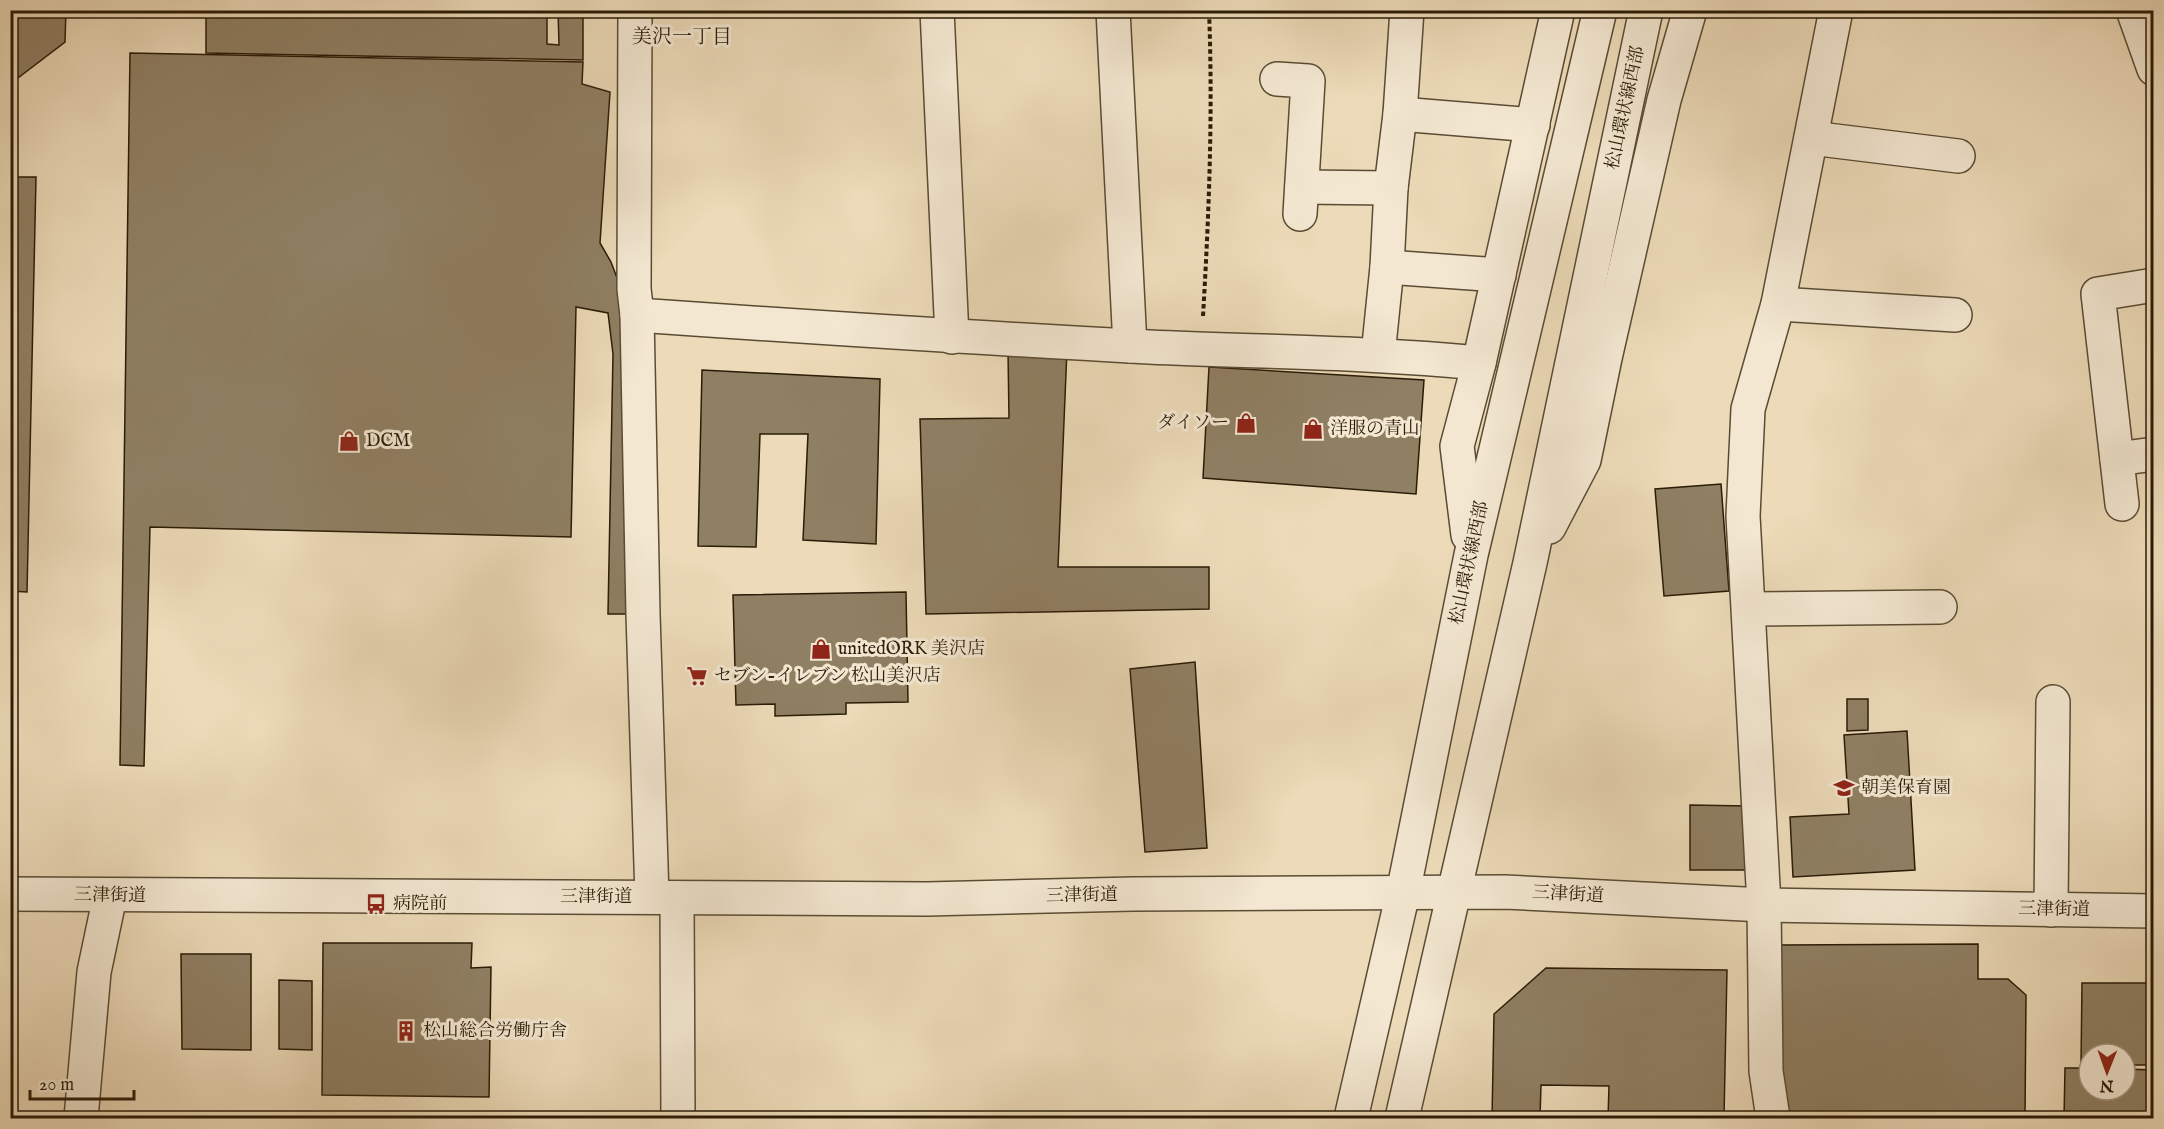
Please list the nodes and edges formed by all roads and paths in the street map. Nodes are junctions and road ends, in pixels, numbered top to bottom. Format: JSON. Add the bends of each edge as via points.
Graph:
{"nodes":[{"id":1,"x":635,"y":10,"type":"edge"},
{"id":2,"x":937,"y":10,"type":"edge"},
{"id":3,"x":1113,"y":10,"type":"edge"},
{"id":4,"x":1209,"y":10,"type":"edge"},
{"id":5,"x":1407,"y":10,"type":"edge"},
{"id":6,"x":1558,"y":10,"type":"edge"},
{"id":7,"x":1600,"y":10,"type":"edge"},
{"id":8,"x":1646,"y":10,"type":"edge"},
{"id":9,"x":1690,"y":10,"type":"edge"},
{"id":10,"x":1836,"y":10,"type":"edge"},
{"id":11,"x":2133,"y":10,"type":"edge"},
{"id":12,"x":2154,"y":69,"type":"edge"},
{"id":13,"x":1276,"y":80,"type":"dead end"},
{"id":14,"x":1400,"y":114,"type":"junction"},
{"id":15,"x":1533,"y":125,"type":"junction"},
{"id":16,"x":1810,"y":138,"type":"junction"},
{"id":17,"x":1958,"y":156,"type":"dead end"},
{"id":18,"x":1391,"y":188,"type":"junction"},
{"id":19,"x":1387,"y":267,"type":"junction"},
{"id":20,"x":1499,"y":275,"type":"junction"},
{"id":21,"x":2154,"y":285,"type":"edge"},
{"id":22,"x":1778,"y":304,"type":"junction"},
{"id":23,"x":637,"y":315,"type":"junction"},
{"id":24,"x":1955,"y":315,"type":"dead end"},
{"id":25,"x":952,"y":337,"type":"junction"},
{"id":26,"x":1130,"y":346,"type":"junction"},
{"id":27,"x":1202,"y":350,"type":"junction"},
{"id":28,"x":1378,"y":355,"type":"junction"},
{"id":29,"x":1479,"y":363,"type":"junction"},
{"id":30,"x":2154,"y":454,"type":"edge"},
{"id":31,"x":2117,"y":459,"type":"junction"},
{"id":32,"x":2122,"y":504,"type":"dead end"},
{"id":33,"x":1471,"y":555,"type":"junction"},
{"id":34,"x":1530,"y":563,"type":"junction"},
{"id":35,"x":1940,"y":608,"type":"dead end"},
{"id":36,"x":1750,"y":609,"type":"junction"},
{"id":37,"x":2053,"y":702,"type":"dead end"},
{"id":38,"x":1455,"y":892,"type":"junction"},
{"id":39,"x":1403,"y":893,"type":"junction"},
{"id":40,"x":10,"y":894,"type":"edge"},
{"id":41,"x":110,"y":896,"type":"junction"},
{"id":42,"x":665,"y":898,"type":"junction"},
{"id":43,"x":1764,"y":905,"type":"junction"},
{"id":44,"x":2051,"y":910,"type":"junction"},
{"id":45,"x":2154,"y":911,"type":"edge"},
{"id":46,"x":81,"y":1119,"type":"edge"},
{"id":47,"x":678,"y":1119,"type":"edge"},
{"id":48,"x":1351,"y":1119,"type":"edge"},
{"id":49,"x":1402,"y":1119,"type":"edge"},
{"id":50,"x":1773,"y":1119,"type":"edge"}],
"edges":[{"from":1,"to":23,"type":"street"},
{"from":2,"to":25,"type":"street"},
{"from":3,"to":26,"type":"street"},
{"from":4,"to":27,"type":"path","via":[[1210,197]]},
{"from":5,"to":14,"type":"street"},
{"from":6,"to":15,"type":"street"},
{"from":7,"to":33,"type":"street","name":"松山環状線西部"},
{"from":8,"to":34,"type":"street","name":"松山環状線西部"},
{"from":9,"to":34,"type":"street","via":[[1664,100],[1584,460]]},
{"from":10,"to":16,"type":"street"},
{"from":11,"to":12,"type":"street"},
{"from":13,"to":18,"type":"street","via":[[1308,81],[1301,200]]},
{"from":14,"to":15,"type":"street"},
{"from":14,"to":18,"type":"street"},
{"from":15,"to":20,"type":"street"},
{"from":16,"to":17,"type":"street"},
{"from":16,"to":22,"type":"street"},
{"from":18,"to":19,"type":"street"},
{"from":19,"to":20,"type":"street"},
{"from":19,"to":28,"type":"street"},
{"from":20,"to":29,"type":"street"},
{"from":21,"to":31,"type":"street","via":[[2098,294]]},
{"from":22,"to":24,"type":"street"},
{"from":22,"to":36,"type":"street","via":[[1748,409],[1743,516]]},
{"from":23,"to":25,"type":"street"},
{"from":23,"to":42,"type":"street","via":[[643,614]]},
{"from":25,"to":26,"type":"street"},
{"from":26,"to":27,"type":"street"},
{"from":27,"to":28,"type":"street"},
{"from":28,"to":29,"type":"street"},
{"from":29,"to":33,"type":"street","via":[[1457,446]]},
{"from":30,"to":31,"type":"street"},
{"from":31,"to":32,"type":"street"},
{"from":33,"to":39,"type":"street","name":"松山環状線西部"},
{"from":34,"to":38,"type":"street","name":"松山環状線西部"},
{"from":35,"to":36,"type":"street"},
{"from":36,"to":43,"type":"street"},
{"from":37,"to":44,"type":"street"},
{"from":38,"to":39,"type":"street","name":"三津街道"},
{"from":38,"to":43,"type":"street","name":"三津街道"},
{"from":38,"to":49,"type":"street","name":"松山環状線西部"},
{"from":39,"to":42,"type":"street","name":"三津街道"},
{"from":39,"to":48,"type":"street","name":"松山環状線西部"},
{"from":40,"to":41,"type":"street","name":"三津街道"},
{"from":41,"to":42,"type":"street","name":"三津街道"},
{"from":41,"to":46,"type":"street","via":[[94,972]]},
{"from":42,"to":47,"type":"street"},
{"from":43,"to":44,"type":"street","name":"三津街道"},
{"from":43,"to":50,"type":"street","via":[[1766,1071]]},
{"from":44,"to":45,"type":"street","name":"三津街道"}]}
